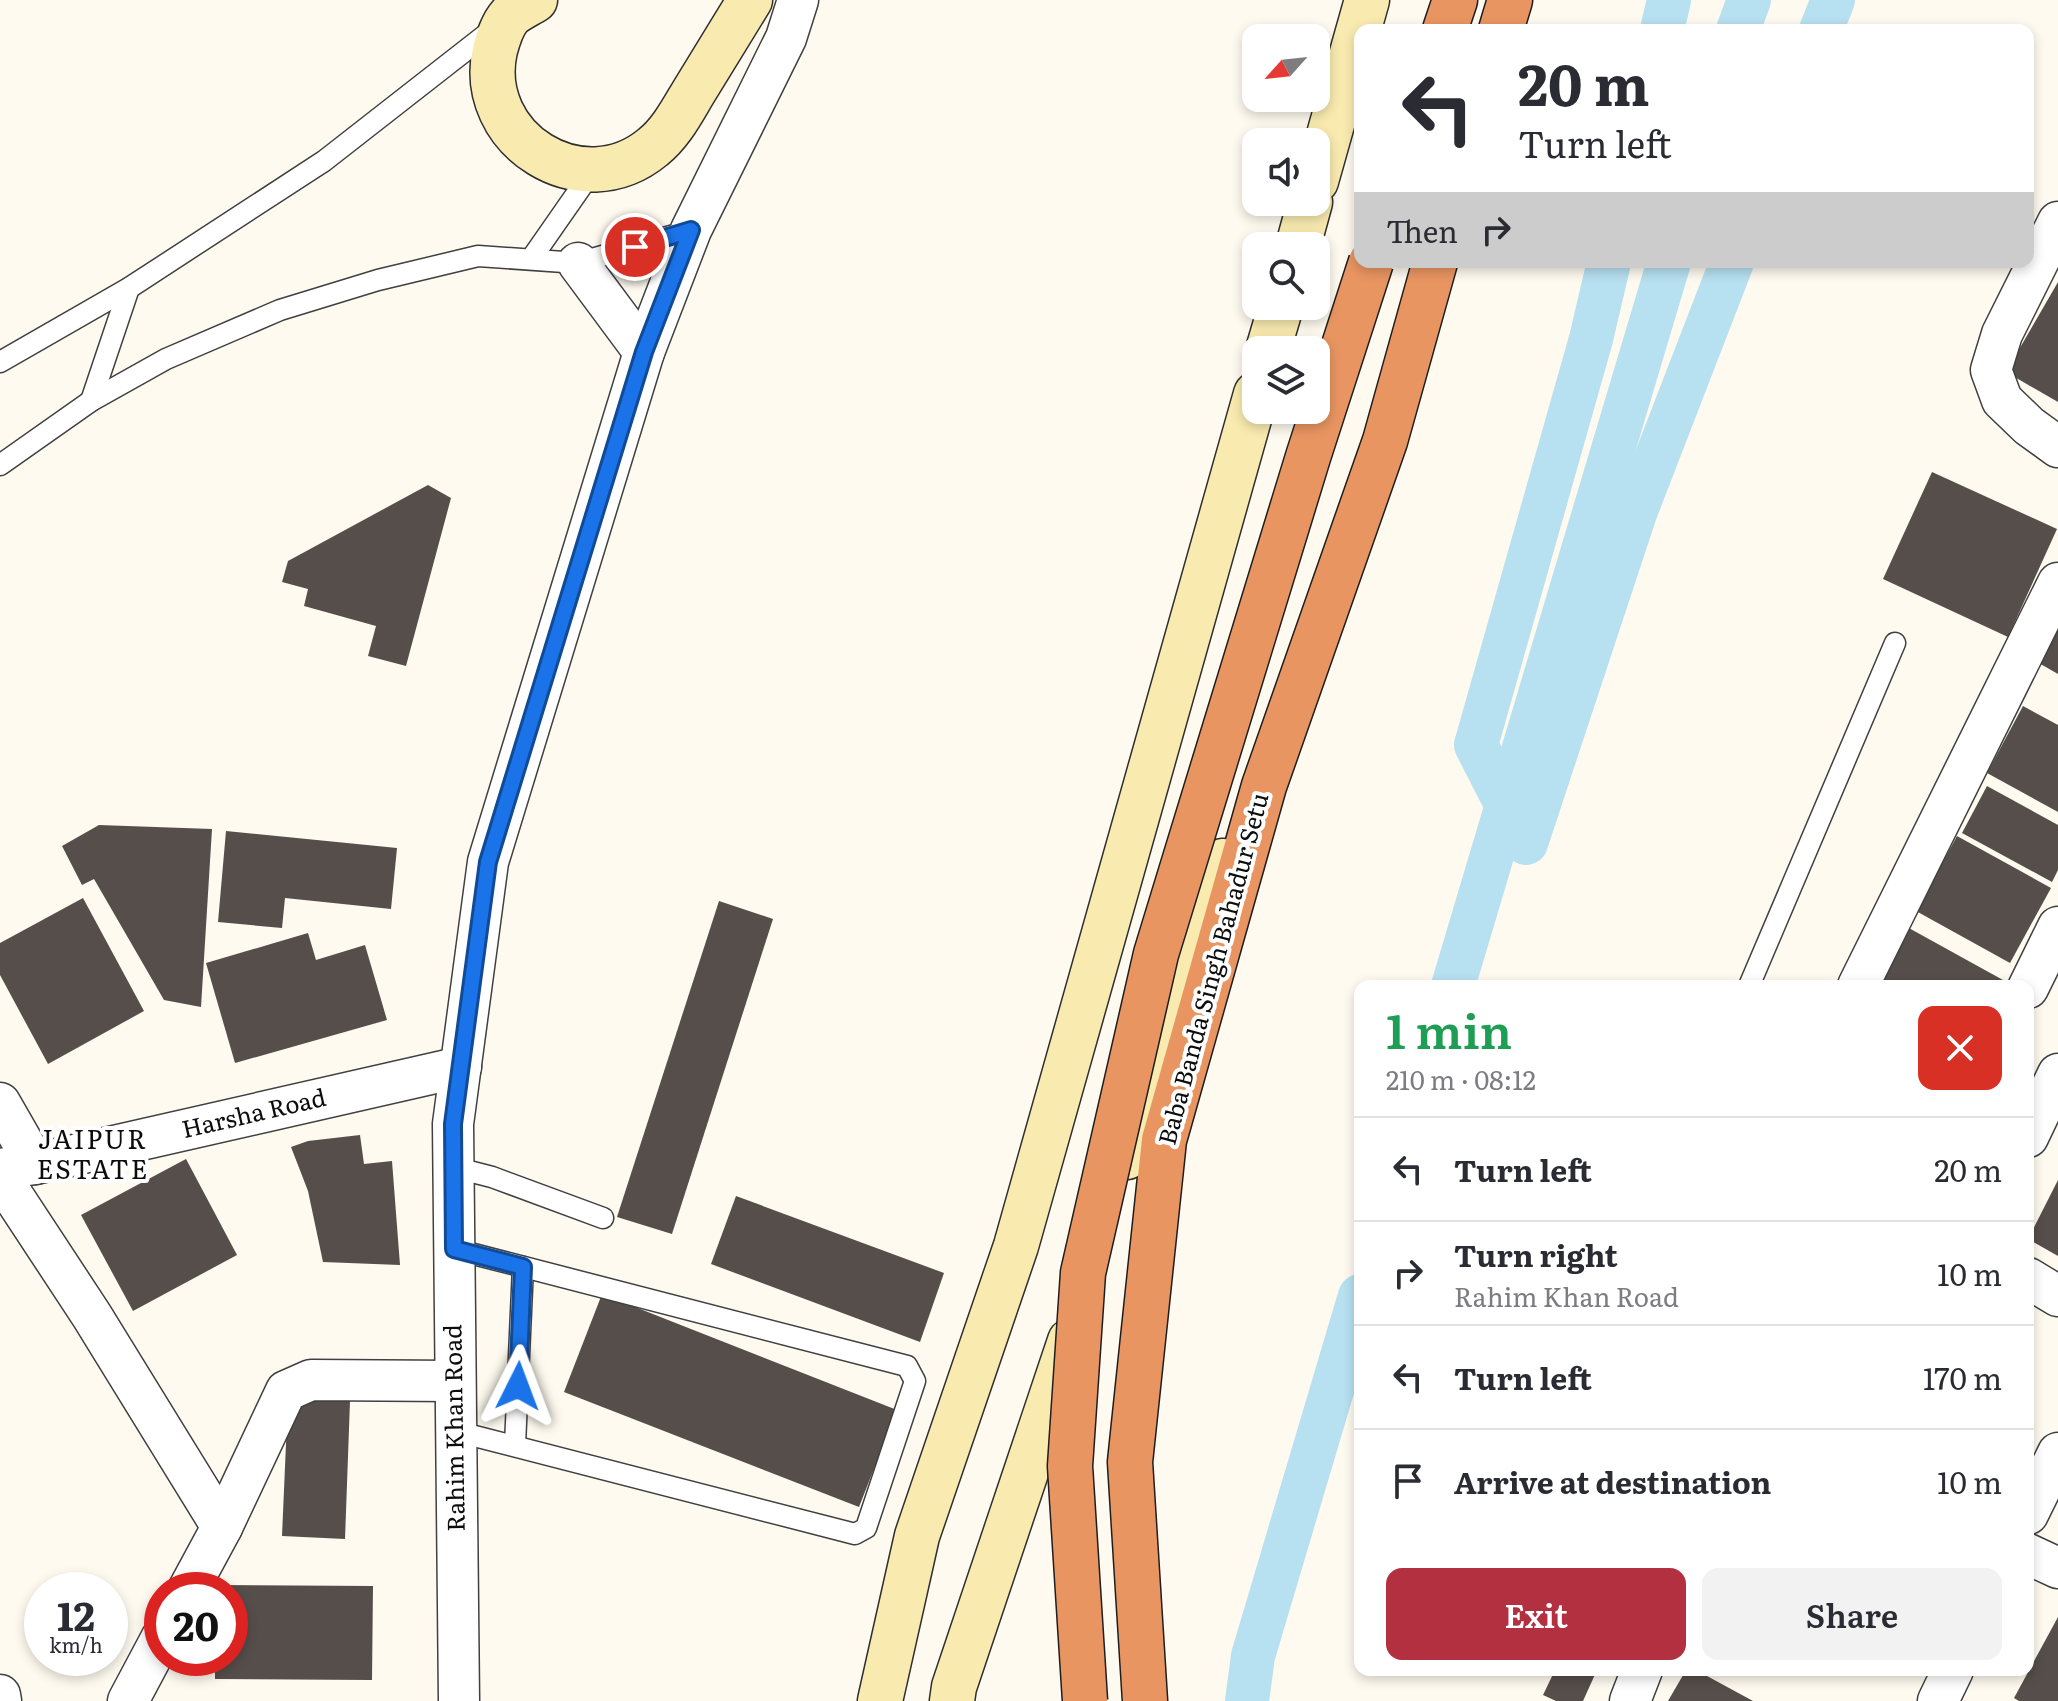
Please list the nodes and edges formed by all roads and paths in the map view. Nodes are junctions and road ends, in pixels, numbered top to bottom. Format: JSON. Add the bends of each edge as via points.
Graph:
{"nodes":[{"id":1,"x":750,"y":0,"type":"edge"},
{"id":2,"x":798,"y":0,"type":"edge"},
{"id":3,"x":1367,"y":0,"type":"edge"},
{"id":4,"x":1455,"y":0,"type":"edge"},
{"id":5,"x":1498,"y":0,"type":"edge"},
{"id":6,"x":1510,"y":0,"type":"edge"},
{"id":7,"x":523,"y":8,"type":"edge"},
{"id":8,"x":1360,"y":24,"type":"edge"},
{"id":9,"x":1447,"y":24,"type":"edge"},
{"id":10,"x":1491,"y":24,"type":"edge"},
{"id":11,"x":1503,"y":24,"type":"edge"},
{"id":12,"x":1354,"y":46,"type":"edge"},
{"id":13,"x":1330,"y":131,"type":"edge"},
{"id":14,"x":593,"y":170,"type":"junction"},
{"id":15,"x":2058,"y":222,"type":"edge"},
{"id":16,"x":691,"y":230,"type":"junction"},
{"id":17,"x":531,"y":259,"type":"junction"},
{"id":18,"x":578,"y":263,"type":"junction"},
{"id":19,"x":1369,"y":268,"type":"edge"},
{"id":20,"x":1417,"y":268,"type":"edge"},
{"id":21,"x":1433,"y":268,"type":"edge"},
{"id":22,"x":129,"y":288,"type":"junction"},
{"id":23,"x":644,"y":352,"type":"junction"},
{"id":24,"x":0,"y":362,"type":"edge"},
{"id":25,"x":91,"y":401,"type":"junction"},
{"id":26,"x":1248,"y":424,"type":"edge"},
{"id":27,"x":2058,"y":447,"type":"edge"},
{"id":28,"x":0,"y":465,"type":"edge"},
{"id":29,"x":2058,"y":583,"type":"edge"},
{"id":30,"x":1895,"y":643,"type":"dead end"},
{"id":31,"x":2058,"y":927,"type":"edge"},
{"id":32,"x":1752,"y":980,"type":"edge"},
{"id":33,"x":1861,"y":980,"type":"edge"},
{"id":34,"x":2032,"y":980,"type":"edge"},
{"id":35,"x":461,"y":1067,"type":"junction"},
{"id":36,"x":2058,"y":1074,"type":"edge"},
{"id":37,"x":0,"y":1103,"type":"edge"},
{"id":38,"x":2034,"y":1124,"type":"edge"},
{"id":39,"x":453,"y":1167,"type":"junction"},
{"id":40,"x":12,"y":1169,"type":"edge"},
{"id":41,"x":603,"y":1218,"type":"dead end"},
{"id":42,"x":454,"y":1249,"type":"junction"},
{"id":43,"x":523,"y":1267,"type":"junction"},
{"id":44,"x":2034,"y":1282,"type":"edge"},
{"id":45,"x":2058,"y":1296,"type":"edge"},
{"id":46,"x":454,"y":1381,"type":"junction"},
{"id":47,"x":455,"y":1431,"type":"junction"},
{"id":48,"x":515,"y":1445,"type":"junction"},
{"id":49,"x":2058,"y":1453,"type":"edge"},
{"id":50,"x":2034,"y":1502,"type":"edge"},
{"id":51,"x":222,"y":1527,"type":"junction"},
{"id":52,"x":2034,"y":1557,"type":"edge"},
{"id":53,"x":2058,"y":1568,"type":"edge"},
{"id":54,"x":198,"y":1572,"type":"edge"},
{"id":55,"x":144,"y":1671,"type":"edge"},
{"id":56,"x":1640,"y":1676,"type":"edge"},
{"id":57,"x":1950,"y":1676,"type":"edge"},
{"id":58,"x":0,"y":1695,"type":"edge"},
{"id":59,"x":1,"y":1701,"type":"edge"},
{"id":60,"x":128,"y":1701,"type":"edge"},
{"id":61,"x":459,"y":1701,"type":"edge"},
{"id":62,"x":880,"y":1701,"type":"edge"},
{"id":63,"x":952,"y":1701,"type":"edge"},
{"id":64,"x":1085,"y":1701,"type":"edge"},
{"id":65,"x":1145,"y":1701,"type":"edge"},
{"id":66,"x":1630,"y":1701,"type":"edge"},
{"id":67,"x":1938,"y":1701,"type":"edge"}],
"edges":[{"from":1,"to":14,"type":"street","via":[[661,140],[637,158]]},
{"from":2,"to":16,"type":"street","name":"Rahim Khan Road","via":[[786,38]]},
{"from":3,"to":8,"type":"street"},
{"from":4,"to":9,"type":"highway"},
{"from":5,"to":10,"type":"street"},
{"from":6,"to":11,"type":"highway"},
{"from":7,"to":14,"type":"street","via":[[497,43],[494,58],[495,89],[504,118],[523,143],[548,160]]},
{"from":7,"to":22,"type":"lane","via":[[324,161]]},
{"from":12,"to":13,"type":"street"},
{"from":14,"to":17,"type":"lane"},
{"from":15,"to":27,"type":"street","via":[[2002,334],[1991,370],[2002,400]]},
{"from":16,"to":18,"type":"lane"},
{"from":16,"to":23,"type":"street","name":"Rahim Khan Road"},
{"from":17,"to":18,"type":"lane"},
{"from":17,"to":25,"type":"lane","via":[[478,256],[280,310],[166,359]]},
{"from":18,"to":23,"type":"street"},
{"from":19,"to":64,"type":"highway","bridge":true,"via":[[1156,954],[1083,1273],[1070,1466]]},
{"from":20,"to":63,"type":"street"},
{"from":21,"to":65,"type":"highway","name":"Baba Banda Singh Bahadur Setu","via":[[1385,441],[1264,786],[1164,1140],[1130,1462]]},
{"from":22,"to":24,"type":"lane"},
{"from":22,"to":25,"type":"lane"},
{"from":23,"to":35,"type":"street","name":"Rahim Khan Road","via":[[488,862]]},
{"from":25,"to":28,"type":"lane"},
{"from":26,"to":62,"type":"street","via":[[1016,1246],[917,1536]]},
{"from":29,"to":33,"type":"street"},
{"from":30,"to":32,"type":"lane"},
{"from":31,"to":34,"type":"street"},
{"from":35,"to":39,"type":"street","name":"Rahim Khan Road"},
{"from":35,"to":40,"type":"street","name":"Harsha Road"},
{"from":36,"to":38,"type":"street"},
{"from":37,"to":40,"type":"street"},
{"from":39,"to":41,"type":"lane"},
{"from":39,"to":42,"type":"street","name":"Rahim Khan Road"},
{"from":40,"to":51,"type":"street","via":[[92,1316]]},
{"from":42,"to":43,"type":"lane"},
{"from":42,"to":46,"type":"street","name":"Rahim Khan Road"},
{"from":43,"to":48,"type":"lane"},
{"from":43,"to":48,"type":"lane","via":[[907,1366],[915,1381],[866,1528],[855,1534]]},
{"from":44,"to":45,"type":"street"},
{"from":46,"to":47,"type":"street","name":"Rahim Khan Road"},
{"from":46,"to":51,"type":"street","via":[[311,1380],[286,1391]]},
{"from":47,"to":48,"type":"lane"},
{"from":47,"to":61,"type":"street","name":"Rahim Khan Road"},
{"from":49,"to":50,"type":"street"},
{"from":51,"to":54,"type":"street"},
{"from":52,"to":53,"type":"street"},
{"from":55,"to":60,"type":"street"},
{"from":56,"to":66,"type":"street"},
{"from":57,"to":67,"type":"street"},
{"from":58,"to":59,"type":"street"}]}
